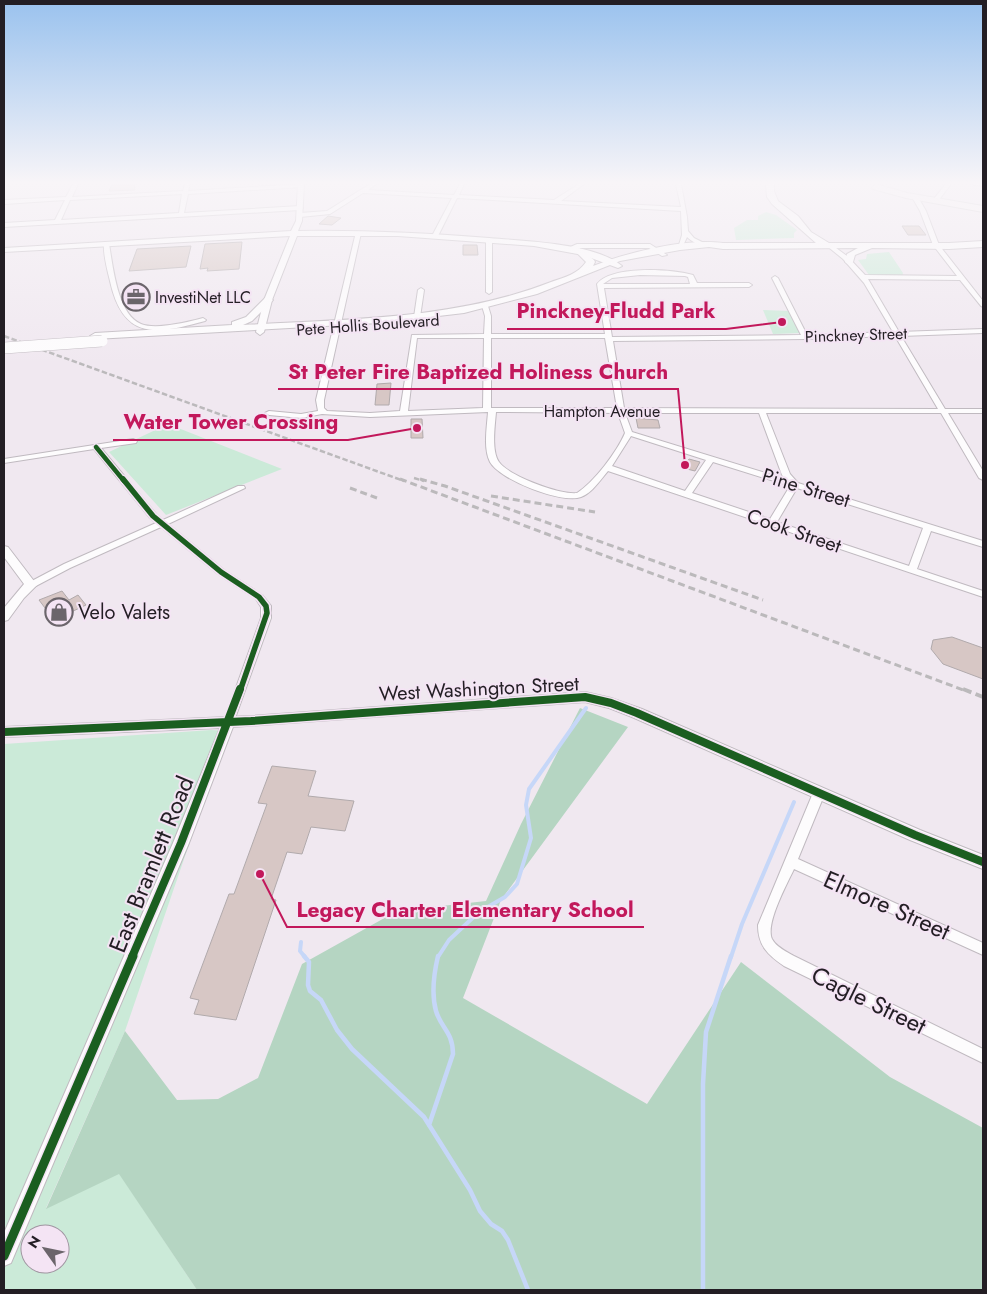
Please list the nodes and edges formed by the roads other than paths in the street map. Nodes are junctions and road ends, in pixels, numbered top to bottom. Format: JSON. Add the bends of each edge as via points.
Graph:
{"nodes":[{"id":1,"x":99,"y":244,"type":"edge"},
{"id":2,"x":106,"y":244,"type":"edge"},
{"id":3,"x":290,"y":244,"type":"edge"},
{"id":4,"x":355,"y":244,"type":"edge"},
{"id":5,"x":489,"y":244,"type":"edge"},
{"id":6,"x":540,"y":244,"type":"edge"},
{"id":7,"x":683,"y":244,"type":"edge"},
{"id":8,"x":787,"y":244,"type":"edge"},
{"id":9,"x":826,"y":244,"type":"edge"},
{"id":10,"x":976,"y":244,"type":"edge"},
{"id":11,"x":705,"y":245,"type":"joint"},
{"id":12,"x":936,"y":245,"type":"junction"},
{"id":13,"x":723,"y":246,"type":"junction"},
{"id":14,"x":784,"y":246,"type":"junction"},
{"id":15,"x":830,"y":246,"type":"junction"},
{"id":16,"x":869,"y":246,"type":"junction"},
{"id":17,"x":680,"y":247,"type":"junction"},
{"id":18,"x":569,"y":249,"type":"junction"},
{"id":19,"x":4,"y":250,"type":"edge"},
{"id":20,"x":579,"y":251,"type":"junction"},
{"id":21,"x":661,"y":253,"type":"junction"},
{"id":22,"x":849,"y":262,"type":"junction"},
{"id":23,"x":614,"y":264,"type":"junction"},
{"id":24,"x":584,"y":272,"type":"junction"},
{"id":25,"x":864,"y":277,"type":"junction"},
{"id":26,"x":775,"y":278,"type":"dead end"},
{"id":27,"x":961,"y":278,"type":"junction"},
{"id":28,"x":694,"y":285,"type":"junction"},
{"id":29,"x":749,"y":285,"type":"dead end"},
{"id":30,"x":600,"y":286,"type":"junction"},
{"id":31,"x":421,"y":290,"type":"dead end"},
{"id":32,"x":489,"y":292,"type":"dead end"},
{"id":33,"x":268,"y":300,"type":"junction"},
{"id":34,"x":983,"y":305,"type":"edge"},
{"id":35,"x":486,"y":309,"type":"junction"},
{"id":36,"x":417,"y":316,"type":"junction"},
{"id":37,"x":203,"y":320,"type":"dead end"},
{"id":38,"x":336,"y":325,"type":"junction"},
{"id":39,"x":220,"y":328,"type":"junction"},
{"id":40,"x":261,"y":329,"type":"junction"},
{"id":41,"x":983,"y":331,"type":"edge"},
{"id":42,"x":897,"y":334,"type":"junction"},
{"id":43,"x":488,"y":337,"type":"junction"},
{"id":44,"x":805,"y":337,"type":"junction"},
{"id":45,"x":98,"y":338,"type":"junction"},
{"id":46,"x":608,"y":338,"type":"junction"},
{"id":47,"x":4,"y":342,"type":"edge"},
{"id":48,"x":4,"y":348,"type":"edge"},
{"id":49,"x":489,"y":410,"type":"junction"},
{"id":50,"x":621,"y":411,"type":"junction"},
{"id":51,"x":762,"y":411,"type":"junction"},
{"id":52,"x":983,"y":411,"type":"edge"},
{"id":53,"x":323,"y":412,"type":"junction"},
{"id":54,"x":944,"y":412,"type":"junction"},
{"id":55,"x":269,"y":413,"type":"dead end"},
{"id":56,"x":404,"y":413,"type":"junction"},
{"id":57,"x":629,"y":433,"type":"junction"},
{"id":58,"x":133,"y":441,"type":"dead end"},
{"id":59,"x":96,"y":447,"type":"junction"},
{"id":60,"x":712,"y":458,"type":"junction"},
{"id":61,"x":4,"y":461,"type":"edge"},
{"id":62,"x":606,"y":467,"type":"junction"},
{"id":63,"x":983,"y":478,"type":"edge"},
{"id":64,"x":795,"y":485,"type":"junction"},
{"id":65,"x":241,"y":488,"type":"dead end"},
{"id":66,"x":687,"y":494,"type":"junction"},
{"id":67,"x":161,"y":523,"type":"junction"},
{"id":68,"x":772,"y":523,"type":"junction"},
{"id":69,"x":928,"y":526,"type":"junction"},
{"id":70,"x":983,"y":544,"type":"edge"},
{"id":71,"x":4,"y":550,"type":"edge"},
{"id":72,"x":912,"y":570,"type":"junction"},
{"id":73,"x":31,"y":585,"type":"junction"},
{"id":74,"x":983,"y":594,"type":"edge"},
{"id":75,"x":4,"y":617,"type":"edge"},
{"id":76,"x":229,"y":721,"type":"junction"},
{"id":77,"x":4,"y":732,"type":"edge"},
{"id":78,"x":819,"y":793,"type":"junction"},
{"id":79,"x":790,"y":861,"type":"junction"},
{"id":80,"x":983,"y":862,"type":"edge"},
{"id":81,"x":983,"y":948,"type":"edge"},
{"id":82,"x":983,"y":1056,"type":"edge"},
{"id":83,"x":4,"y":1256,"type":"edge"}],
"edges":[{"from":1,"to":19,"type":"street"},
{"from":2,"to":37,"type":"street","via":[[120,306],[129,319],[146,328]]},
{"from":3,"to":33,"type":"street"},
{"from":4,"to":38,"type":"street"},
{"from":5,"to":32,"type":"street"},
{"from":6,"to":18,"type":"street"},
{"from":7,"to":17,"type":"street"},
{"from":8,"to":14,"type":"main road"},
{"from":9,"to":15,"type":"main road"},
{"from":10,"to":12,"type":"main road","name":"Pete Hollis Boulevard"},
{"from":11,"to":13,"type":"main road","name":"Pete Hollis Boulevard"},
{"from":11,"to":17,"type":"main road","name":"Pete Hollis Boulevard"},
{"from":12,"to":16,"type":"main road","name":"Pete Hollis Boulevard"},
{"from":12,"to":27,"type":"street"},
{"from":13,"to":14,"type":"main road","name":"Pete Hollis Boulevard"},
{"from":13,"to":21,"type":"main road","name":"Pete Hollis Boulevard"},
{"from":14,"to":15,"type":"main road","name":"Pete Hollis Boulevard"},
{"from":15,"to":16,"type":"main road","name":"Pete Hollis Boulevard"},
{"from":15,"to":22,"type":"street"},
{"from":16,"to":22,"type":"main road","via":[[851,254]]},
{"from":17,"to":21,"type":"main road","name":"Pete Hollis Boulevard"},
{"from":18,"to":20,"type":"street"},
{"from":18,"to":21,"type":"street","via":[[577,246],[650,246]]},
{"from":20,"to":23,"type":"street"},
{"from":20,"to":24,"type":"main road","via":[[591,262]]},
{"from":21,"to":23,"type":"main road","name":"Pete Hollis Boulevard"},
{"from":22,"to":25,"type":"street"},
{"from":23,"to":24,"type":"main road","name":"Pete Hollis Boulevard"},
{"from":23,"to":35,"type":"main road","name":"Pete Hollis Boulevard","via":[[534,300]]},
{"from":24,"to":35,"type":"main road","name":"Pete Hollis Boulevard"},
{"from":25,"to":27,"type":"street"},
{"from":25,"to":42,"type":"street"},
{"from":26,"to":44,"type":"street"},
{"from":27,"to":34,"type":"street"},
{"from":28,"to":29,"type":"street"},
{"from":28,"to":30,"type":"street"},
{"from":28,"to":30,"type":"street","via":[[691,276],[684,274],[632,274],[612,276]]},
{"from":30,"to":46,"type":"street"},
{"from":31,"to":36,"type":"street"},
{"from":33,"to":39,"type":"main road","via":[[246,321]]},
{"from":33,"to":40,"type":"street"},
{"from":35,"to":36,"type":"main road","name":"Pete Hollis Boulevard"},
{"from":35,"to":38,"type":"main road","name":"Pete Hollis Boulevard","via":[[415,324]]},
{"from":35,"to":43,"type":"street"},
{"from":36,"to":38,"type":"main road","name":"Pete Hollis Boulevard"},
{"from":38,"to":40,"type":"main road","name":"Pete Hollis Boulevard"},
{"from":38,"to":53,"type":"street","via":[[320,400]]},
{"from":39,"to":40,"type":"main road","name":"Pete Hollis Boulevard"},
{"from":39,"to":45,"type":"main road","name":"Pete Hollis Boulevard"},
{"from":40,"to":45,"type":"main road","name":"Pete Hollis Boulevard"},
{"from":41,"to":42,"type":"street","name":"Pinckney Street"},
{"from":42,"to":44,"type":"street","name":"Pinckney Street"},
{"from":42,"to":54,"type":"street"},
{"from":43,"to":46,"type":"street","name":"Pinckney Street"},
{"from":43,"to":49,"type":"street"},
{"from":43,"to":56,"type":"street","name":"Pinckney Street","via":[[414,336]]},
{"from":44,"to":46,"type":"street","name":"Pinckney Street"},
{"from":45,"to":47,"type":"main road","name":"Pete Hollis Boulevard"},
{"from":45,"to":48,"type":"main road","name":"Pete Hollis Boulevard","bridge":true},
{"from":46,"to":50,"type":"street"},
{"from":49,"to":50,"type":"street","name":"Hampton Avenue"},
{"from":49,"to":56,"type":"street","name":"Hampton Avenue"},
{"from":49,"to":62,"type":"street","via":[[494,460],[509,475],[572,497],[586,490]]},
{"from":50,"to":51,"type":"street","name":"Hampton Avenue"},
{"from":50,"to":57,"type":"street"},
{"from":51,"to":54,"type":"street","name":"Hampton Avenue"},
{"from":51,"to":64,"type":"street","via":[[786,475]]},
{"from":52,"to":54,"type":"street","name":"Hampton Avenue"},
{"from":53,"to":55,"type":"street","name":"Hampton Avenue","via":[[301,416]]},
{"from":53,"to":56,"type":"street","name":"Hampton Avenue"},
{"from":54,"to":63,"type":"street"},
{"from":57,"to":60,"type":"street","name":"Pine Street"},
{"from":57,"to":62,"type":"street","via":[[624,445]]},
{"from":58,"to":59,"type":"street"},
{"from":59,"to":61,"type":"street"},
{"from":59,"to":67,"type":"street"},
{"from":60,"to":64,"type":"street","name":"Pine Street"},
{"from":60,"to":66,"type":"street"},
{"from":62,"to":66,"type":"street","name":"Cook Street"},
{"from":64,"to":68,"type":"street"},
{"from":64,"to":69,"type":"street","name":"Pine Street"},
{"from":65,"to":67,"type":"street"},
{"from":66,"to":68,"type":"street","name":"Cook Street"},
{"from":67,"to":73,"type":"street"},
{"from":67,"to":76,"type":"street","name":"East Bramlett Road","via":[[221,572],[259,597],[266,606],[266,618]]},
{"from":68,"to":72,"type":"street","name":"Cook Street"},
{"from":69,"to":70,"type":"street","name":"Pine Street"},
{"from":69,"to":72,"type":"street"},
{"from":71,"to":73,"type":"street"},
{"from":72,"to":74,"type":"street","name":"Cook Street"},
{"from":73,"to":75,"type":"street"},
{"from":76,"to":77,"type":"street","name":"West Washington Street"},
{"from":76,"to":78,"type":"street","name":"West Washington Street","via":[[585,697],[637,713]]},
{"from":76,"to":83,"type":"street","name":"East Bramlett Road","via":[[181,843]]},
{"from":78,"to":79,"type":"street"},
{"from":78,"to":80,"type":"street","name":"West Washington Street"},
{"from":79,"to":81,"type":"street","name":"Elmore Street"},
{"from":79,"to":82,"type":"street","name":"Cagle Street","via":[[764,925],[765,941],[770,948]]}]}
